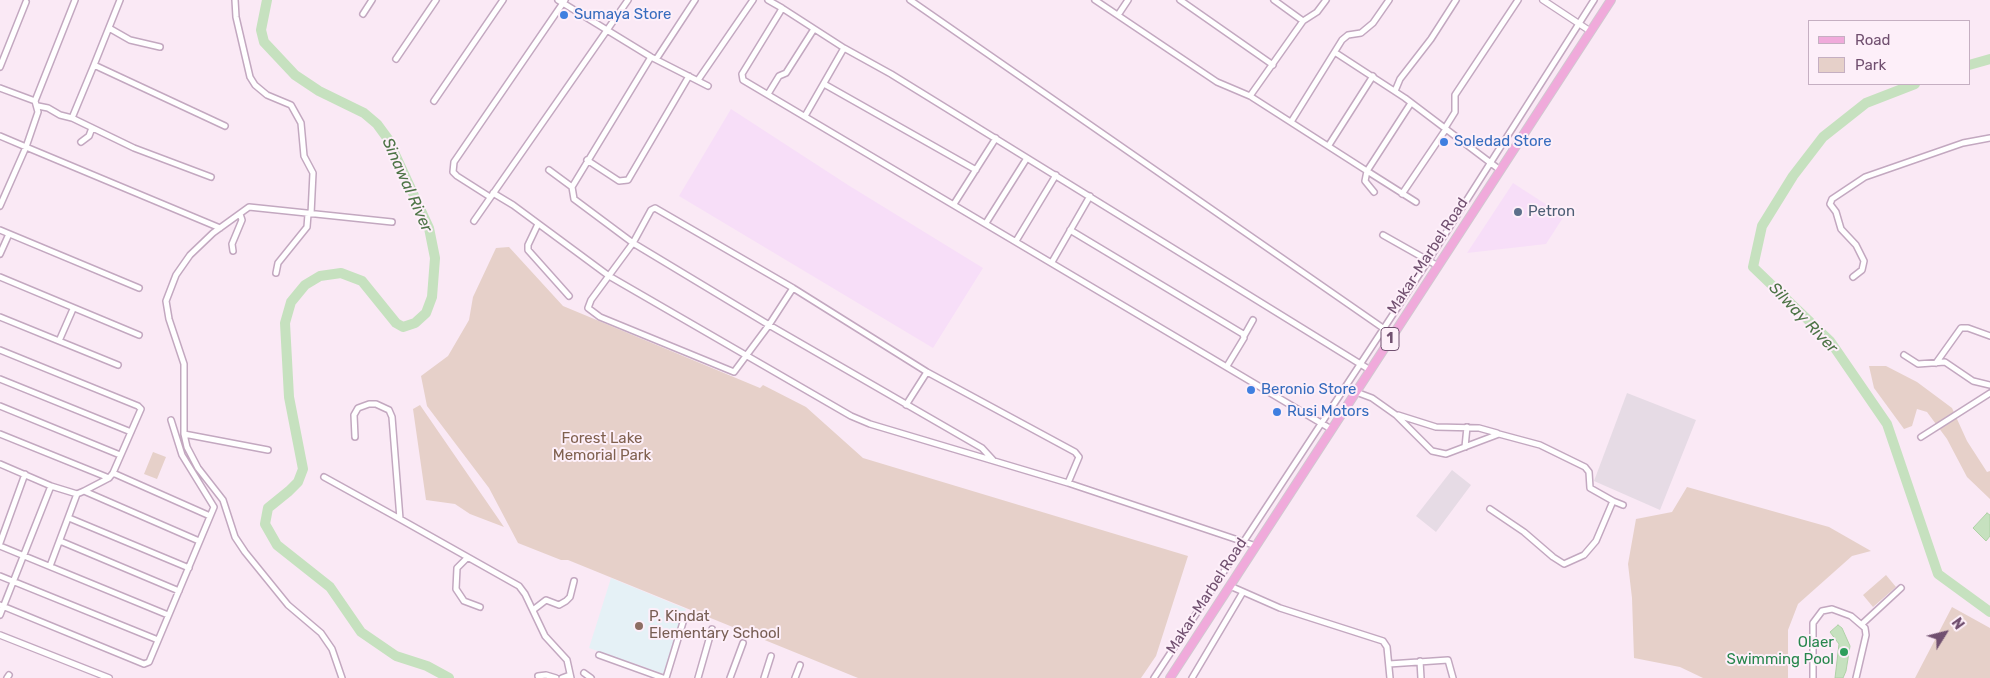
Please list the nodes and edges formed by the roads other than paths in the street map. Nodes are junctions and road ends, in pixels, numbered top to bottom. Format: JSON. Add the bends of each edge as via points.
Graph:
{"nodes":[{"id":1,"x":75,"y":0,"type":"edge"},
{"id":2,"x":120,"y":0,"type":"edge"},
{"id":3,"x":235,"y":0,"type":"edge"},
{"id":4,"x":372,"y":0,"type":"edge"},
{"id":5,"x":436,"y":0,"type":"edge"},
{"id":6,"x":503,"y":0,"type":"edge"},
{"id":7,"x":628,"y":0,"type":"edge"},
{"id":8,"x":694,"y":0,"type":"edge"},
{"id":9,"x":753,"y":0,"type":"edge"},
{"id":10,"x":768,"y":0,"type":"edge"},
{"id":11,"x":910,"y":0,"type":"edge"},
{"id":12,"x":1095,"y":0,"type":"edge"},
{"id":13,"x":1128,"y":0,"type":"edge"},
{"id":14,"x":1180,"y":0,"type":"edge"},
{"id":15,"x":1274,"y":0,"type":"edge"},
{"id":16,"x":1326,"y":0,"type":"edge"},
{"id":17,"x":1389,"y":0,"type":"edge"},
{"id":18,"x":1456,"y":0,"type":"edge"},
{"id":19,"x":1518,"y":0,"type":"edge"},
{"id":20,"x":1543,"y":0,"type":"edge"},
{"id":21,"x":1594,"y":0,"type":"edge"},
{"id":22,"x":1611,"y":0,"type":"edge"},
{"id":23,"x":562,"y":1,"type":"edge"},
{"id":24,"x":26,"y":2,"type":"dead end"},
{"id":25,"x":782,"y":8,"type":"junction"},
{"id":26,"x":363,"y":14,"type":"dead end"},
{"id":27,"x":1118,"y":15,"type":"junction"},
{"id":28,"x":1303,"y":21,"type":"junction"},
{"id":29,"x":1579,"y":24,"type":"junction"},
{"id":30,"x":109,"y":28,"type":"junction"},
{"id":31,"x":814,"y":29,"type":"junction"},
{"id":32,"x":607,"y":30,"type":"junction"},
{"id":33,"x":1590,"y":31,"type":"junction"},
{"id":34,"x":160,"y":47,"type":"dead end"},
{"id":35,"x":844,"y":48,"type":"junction"},
{"id":36,"x":1336,"y":53,"type":"junction"},
{"id":37,"x":654,"y":57,"type":"junction"},
{"id":38,"x":396,"y":59,"type":"dead end"},
{"id":39,"x":94,"y":65,"type":"junction"},
{"id":40,"x":1273,"y":65,"type":"junction"},
{"id":41,"x":0,"y":66,"type":"edge"},
{"id":42,"x":689,"y":76,"type":"junction"},
{"id":43,"x":1373,"y":76,"type":"junction"},
{"id":44,"x":698,"y":80,"type":"junction"},
{"id":45,"x":824,"y":84,"type":"junction"},
{"id":46,"x":708,"y":86,"type":"dead end"},
{"id":47,"x":0,"y":88,"type":"edge"},
{"id":48,"x":1395,"y":91,"type":"junction"},
{"id":49,"x":768,"y":94,"type":"junction"},
{"id":50,"x":1250,"y":96,"type":"junction"},
{"id":51,"x":35,"y":100,"type":"junction"},
{"id":52,"x":434,"y":102,"type":"dead end"},
{"id":53,"x":1411,"y":103,"type":"junction"},
{"id":54,"x":38,"y":106,"type":"junction"},
{"id":55,"x":805,"y":116,"type":"junction"},
{"id":56,"x":72,"y":118,"type":"junction"},
{"id":57,"x":1291,"y":122,"type":"junction"},
{"id":58,"x":225,"y":126,"type":"dead end"},
{"id":59,"x":92,"y":128,"type":"junction"},
{"id":60,"x":1446,"y":128,"type":"junction"},
{"id":61,"x":0,"y":136,"type":"edge"},
{"id":62,"x":996,"y":138,"type":"junction"},
{"id":63,"x":1990,"y":138,"type":"edge"},
{"id":64,"x":81,"y":142,"type":"dead end"},
{"id":65,"x":1329,"y":145,"type":"junction"},
{"id":66,"x":26,"y":146,"type":"junction"},
{"id":67,"x":1027,"y":158,"type":"junction"},
{"id":68,"x":587,"y":160,"type":"junction"},
{"id":69,"x":1489,"y":162,"type":"junction"},
{"id":70,"x":549,"y":170,"type":"dead end"},
{"id":71,"x":976,"y":170,"type":"junction"},
{"id":72,"x":1500,"y":170,"type":"junction"},
{"id":73,"x":1367,"y":171,"type":"junction"},
{"id":74,"x":1056,"y":175,"type":"junction"},
{"id":75,"x":211,"y":177,"type":"dead end"},
{"id":76,"x":572,"y":187,"type":"junction"},
{"id":77,"x":1374,"y":192,"type":"dead end"},
{"id":78,"x":1402,"y":194,"type":"junction"},
{"id":79,"x":492,"y":195,"type":"junction"},
{"id":80,"x":1090,"y":196,"type":"junction"},
{"id":81,"x":1416,"y":202,"type":"dead end"},
{"id":82,"x":954,"y":204,"type":"junction"},
{"id":83,"x":0,"y":206,"type":"edge"},
{"id":84,"x":240,"y":214,"type":"junction"},
{"id":85,"x":310,"y":214,"type":"junction"},
{"id":86,"x":474,"y":221,"type":"dead end"},
{"id":87,"x":392,"y":222,"type":"dead end"},
{"id":88,"x":986,"y":223,"type":"junction"},
{"id":89,"x":538,"y":224,"type":"junction"},
{"id":90,"x":220,"y":228,"type":"junction"},
{"id":91,"x":0,"y":230,"type":"edge"},
{"id":92,"x":1070,"y":230,"type":"junction"},
{"id":93,"x":9,"y":234,"type":"junction"},
{"id":94,"x":1383,"y":235,"type":"dead end"},
{"id":95,"x":1016,"y":240,"type":"junction"},
{"id":96,"x":633,"y":243,"type":"junction"},
{"id":97,"x":233,"y":251,"type":"dead end"},
{"id":98,"x":0,"y":254,"type":"edge"},
{"id":99,"x":1428,"y":261,"type":"junction"},
{"id":100,"x":1052,"y":262,"type":"junction"},
{"id":101,"x":1438,"y":266,"type":"junction"},
{"id":102,"x":276,"y":273,"type":"dead end"},
{"id":103,"x":609,"y":276,"type":"junction"},
{"id":104,"x":0,"y":277,"type":"edge"},
{"id":105,"x":1853,"y":278,"type":"dead end"},
{"id":106,"x":139,"y":288,"type":"dead end"},
{"id":107,"x":793,"y":288,"type":"junction"},
{"id":108,"x":570,"y":296,"type":"dead end"},
{"id":109,"x":73,"y":309,"type":"junction"},
{"id":110,"x":0,"y":318,"type":"edge"},
{"id":111,"x":1253,"y":320,"type":"dead end"},
{"id":112,"x":769,"y":325,"type":"junction"},
{"id":113,"x":1383,"y":328,"type":"junction"},
{"id":114,"x":140,"y":335,"type":"dead end"},
{"id":115,"x":1393,"y":335,"type":"junction"},
{"id":116,"x":1244,"y":336,"type":"junction"},
{"id":117,"x":1990,"y":336,"type":"edge"},
{"id":118,"x":59,"y":341,"type":"junction"},
{"id":119,"x":0,"y":350,"type":"edge"},
{"id":120,"x":1904,"y":355,"type":"dead end"},
{"id":121,"x":747,"y":356,"type":"junction"},
{"id":122,"x":1359,"y":363,"type":"junction"},
{"id":123,"x":1936,"y":363,"type":"junction"},
{"id":124,"x":118,"y":365,"type":"dead end"},
{"id":125,"x":1227,"y":366,"type":"junction"},
{"id":126,"x":1370,"y":370,"type":"junction"},
{"id":127,"x":927,"y":372,"type":"junction"},
{"id":128,"x":0,"y":379,"type":"edge"},
{"id":129,"x":1990,"y":385,"type":"edge"},
{"id":130,"x":1356,"y":392,"type":"junction"},
{"id":131,"x":1990,"y":393,"type":"edge"},
{"id":132,"x":906,"y":404,"type":"junction"},
{"id":133,"x":0,"y":406,"type":"edge"},
{"id":134,"x":1396,"y":415,"type":"junction"},
{"id":135,"x":171,"y":420,"type":"dead end"},
{"id":136,"x":1320,"y":422,"type":"junction"},
{"id":137,"x":1467,"y":427,"type":"junction"},
{"id":138,"x":1331,"y":429,"type":"junction"},
{"id":139,"x":131,"y":432,"type":"junction"},
{"id":140,"x":0,"y":434,"type":"edge"},
{"id":141,"x":184,"y":434,"type":"junction"},
{"id":142,"x":1499,"y":434,"type":"junction"},
{"id":143,"x":1921,"y":436,"type":"dead end"},
{"id":144,"x":355,"y":437,"type":"dead end"},
{"id":145,"x":1465,"y":447,"type":"junction"},
{"id":146,"x":268,"y":450,"type":"dead end"},
{"id":147,"x":120,"y":455,"type":"junction"},
{"id":148,"x":993,"y":461,"type":"junction"},
{"id":149,"x":1,"y":466,"type":"edge"},
{"id":150,"x":26,"y":474,"type":"junction"},
{"id":151,"x":111,"y":475,"type":"junction"},
{"id":152,"x":324,"y":477,"type":"dead end"},
{"id":153,"x":1068,"y":484,"type":"junction"},
{"id":154,"x":51,"y":486,"type":"junction"},
{"id":155,"x":84,"y":492,"type":"junction"},
{"id":156,"x":77,"y":494,"type":"junction"},
{"id":157,"x":1613,"y":501,"type":"junction"},
{"id":158,"x":1623,"y":505,"type":"dead end"},
{"id":159,"x":1490,"y":509,"type":"dead end"},
{"id":160,"x":210,"y":516,"type":"junction"},
{"id":161,"x":69,"y":518,"type":"junction"},
{"id":162,"x":400,"y":519,"type":"junction"},
{"id":163,"x":199,"y":541,"type":"junction"},
{"id":164,"x":1245,"y":541,"type":"junction"},
{"id":165,"x":60,"y":542,"type":"junction"},
{"id":166,"x":0,"y":544,"type":"edge"},
{"id":167,"x":1256,"y":546,"type":"junction"},
{"id":168,"x":24,"y":556,"type":"junction"},
{"id":169,"x":467,"y":558,"type":"junction"},
{"id":170,"x":50,"y":566,"type":"junction"},
{"id":171,"x":189,"y":568,"type":"junction"},
{"id":172,"x":0,"y":576,"type":"edge"},
{"id":173,"x":13,"y":581,"type":"junction"},
{"id":174,"x":574,"y":582,"type":"dead end"},
{"id":175,"x":1230,"y":586,"type":"junction"},
{"id":176,"x":1901,"y":588,"type":"dead end"},
{"id":177,"x":179,"y":591,"type":"junction"},
{"id":178,"x":1242,"y":592,"type":"junction"},
{"id":179,"x":2,"y":606,"type":"edge"},
{"id":180,"x":480,"y":607,"type":"dead end"},
{"id":181,"x":533,"y":610,"type":"junction"},
{"id":182,"x":0,"y":615,"type":"edge"},
{"id":183,"x":168,"y":615,"type":"junction"},
{"id":184,"x":684,"y":619,"type":"dead end"},
{"id":185,"x":1862,"y":624,"type":"junction"},
{"id":186,"x":712,"y":629,"type":"dead end"},
{"id":187,"x":0,"y":635,"type":"edge"},
{"id":188,"x":158,"y":640,"type":"junction"},
{"id":189,"x":743,"y":643,"type":"dead end"},
{"id":190,"x":599,"y":655,"type":"dead end"},
{"id":191,"x":771,"y":656,"type":"dead end"},
{"id":192,"x":1420,"y":661,"type":"junction"},
{"id":193,"x":1389,"y":664,"type":"junction"},
{"id":194,"x":800,"y":665,"type":"dead end"},
{"id":195,"x":584,"y":673,"type":"dead end"},
{"id":196,"x":538,"y":676,"type":"dead end"},
{"id":197,"x":571,"y":676,"type":"edge"},
{"id":198,"x":109,"y":678,"type":"edge"},
{"id":199,"x":342,"y":678,"type":"edge"},
{"id":200,"x":556,"y":678,"type":"edge"},
{"id":201,"x":562,"y":678,"type":"edge"},
{"id":202,"x":591,"y":678,"type":"edge"},
{"id":203,"x":665,"y":678,"type":"edge"},
{"id":204,"x":698,"y":678,"type":"edge"},
{"id":205,"x":730,"y":678,"type":"edge"},
{"id":206,"x":764,"y":678,"type":"edge"},
{"id":207,"x":795,"y":678,"type":"edge"},
{"id":208,"x":1154,"y":678,"type":"edge"},
{"id":209,"x":1170,"y":678,"type":"edge"},
{"id":210,"x":1192,"y":678,"type":"edge"},
{"id":211,"x":1390,"y":678,"type":"edge"},
{"id":212,"x":1421,"y":678,"type":"edge"},
{"id":213,"x":1453,"y":678,"type":"edge"},
{"id":214,"x":1813,"y":678,"type":"edge"},
{"id":215,"x":1856,"y":678,"type":"edge"}],
"edges":[{"from":1,"to":51,"type":"street"},
{"from":2,"to":30,"type":"street"},
{"from":3,"to":85,"type":"street","via":[[250,77],[267,95],[291,105],[301,124],[304,156],[313,173]]},
{"from":4,"to":26,"type":"street"},
{"from":5,"to":38,"type":"street"},
{"from":6,"to":52,"type":"street"},
{"from":7,"to":32,"type":"street"},
{"from":8,"to":37,"type":"street"},
{"from":9,"to":44,"type":"street"},
{"from":10,"to":25,"type":"street"},
{"from":11,"to":113,"type":"street"},
{"from":12,"to":27,"type":"street"},
{"from":13,"to":27,"type":"street"},
{"from":14,"to":40,"type":"street"},
{"from":15,"to":28,"type":"street"},
{"from":16,"to":28,"type":"street","via":[[1317,12]]},
{"from":17,"to":36,"type":"street","via":[[1373,23],[1361,33],[1344,37]]},
{"from":18,"to":48,"type":"street","via":[[1400,79]]},
{"from":19,"to":60,"type":"street","via":[[1455,95],[1455,112]]},
{"from":20,"to":29,"type":"street"},
{"from":21,"to":29,"type":"street"},
{"from":22,"to":33,"type":"main road","name":"Makar-Marbel Road","number":"1"},
{"from":23,"to":32,"type":"street"},
{"from":23,"to":79,"type":"street","via":[[454,162],[453,172],[457,176]]},
{"from":24,"to":41,"type":"street"},
{"from":25,"to":31,"type":"street"},
{"from":25,"to":49,"type":"street","via":[[741,76]]},
{"from":27,"to":50,"type":"street","via":[[1217,82]]},
{"from":28,"to":40,"type":"street"},
{"from":29,"to":33,"type":"street"},
{"from":29,"to":69,"type":"street"},
{"from":30,"to":34,"type":"street","via":[[130,40]]},
{"from":30,"to":39,"type":"street"},
{"from":31,"to":35,"type":"street"},
{"from":31,"to":49,"type":"street","via":[[786,73],[779,76]]},
{"from":32,"to":37,"type":"street"},
{"from":32,"to":79,"type":"street"},
{"from":33,"to":72,"type":"main road","name":"Makar-Marbel Road","number":"1"},
{"from":35,"to":45,"type":"street"},
{"from":35,"to":62,"type":"street"},
{"from":36,"to":43,"type":"street"},
{"from":36,"to":57,"type":"street"},
{"from":37,"to":42,"type":"street"},
{"from":37,"to":68,"type":"street"},
{"from":39,"to":56,"type":"street"},
{"from":39,"to":58,"type":"street"},
{"from":40,"to":50,"type":"street"},
{"from":42,"to":44,"type":"street"},
{"from":42,"to":68,"type":"street","via":[[628,180],[616,180]]},
{"from":43,"to":48,"type":"street"},
{"from":43,"to":65,"type":"street"},
{"from":44,"to":46,"type":"street"},
{"from":45,"to":55,"type":"street"},
{"from":45,"to":71,"type":"street"},
{"from":47,"to":51,"type":"street"},
{"from":48,"to":53,"type":"street"},
{"from":49,"to":55,"type":"street"},
{"from":50,"to":57,"type":"street"},
{"from":51,"to":54,"type":"street"},
{"from":53,"to":60,"type":"street"},
{"from":53,"to":73,"type":"street"},
{"from":54,"to":56,"type":"street"},
{"from":54,"to":66,"type":"street"},
{"from":55,"to":82,"type":"street"},
{"from":56,"to":59,"type":"street"},
{"from":57,"to":65,"type":"street"},
{"from":59,"to":64,"type":"street","via":[[89,136]]},
{"from":59,"to":75,"type":"street","via":[[134,148]]},
{"from":60,"to":69,"type":"street"},
{"from":60,"to":78,"type":"street"},
{"from":61,"to":66,"type":"street"},
{"from":62,"to":67,"type":"street"},
{"from":62,"to":71,"type":"street"},
{"from":63,"to":105,"type":"street","via":[[1964,143],[1864,177],[1832,199],[1830,204],[1841,229],[1856,245],[1864,261],[1862,270]]},
{"from":65,"to":73,"type":"street"},
{"from":66,"to":83,"type":"street"},
{"from":66,"to":90,"type":"street"},
{"from":67,"to":74,"type":"street"},
{"from":67,"to":88,"type":"street"},
{"from":68,"to":76,"type":"street"},
{"from":69,"to":72,"type":"street"},
{"from":69,"to":99,"type":"street"},
{"from":70,"to":76,"type":"street"},
{"from":71,"to":82,"type":"street"},
{"from":72,"to":101,"type":"main road","name":"Makar-Marbel Road","number":"1"},
{"from":73,"to":77,"type":"street","via":[[1365,182]]},
{"from":73,"to":78,"type":"street"},
{"from":74,"to":80,"type":"street"},
{"from":74,"to":95,"type":"street"},
{"from":76,"to":96,"type":"street","via":[[574,199]]},
{"from":78,"to":81,"type":"street"},
{"from":79,"to":86,"type":"street"},
{"from":79,"to":89,"type":"street"},
{"from":80,"to":92,"type":"street"},
{"from":80,"to":122,"type":"street"},
{"from":82,"to":88,"type":"street"},
{"from":84,"to":85,"type":"street","via":[[252,206]]},
{"from":84,"to":90,"type":"street"},
{"from":84,"to":97,"type":"street","via":[[242,220],[232,244]]},
{"from":85,"to":87,"type":"street"},
{"from":85,"to":102,"type":"street","via":[[307,227],[278,263]]},
{"from":88,"to":95,"type":"street"},
{"from":89,"to":103,"type":"street"},
{"from":89,"to":108,"type":"street","via":[[528,250]]},
{"from":90,"to":141,"type":"street","via":[[190,255],[176,275],[166,301],[184,364]]},
{"from":91,"to":93,"type":"street"},
{"from":92,"to":100,"type":"street"},
{"from":92,"to":116,"type":"street"},
{"from":93,"to":98,"type":"street"},
{"from":93,"to":106,"type":"street"},
{"from":94,"to":99,"type":"street"},
{"from":95,"to":100,"type":"street"},
{"from":96,"to":103,"type":"street"},
{"from":96,"to":107,"type":"street","via":[[655,208]]},
{"from":96,"to":112,"type":"street"},
{"from":99,"to":101,"type":"street"},
{"from":99,"to":113,"type":"street"},
{"from":100,"to":125,"type":"street"},
{"from":101,"to":115,"type":"main road","name":"Makar-Marbel Road","number":"1"},
{"from":103,"to":121,"type":"street"},
{"from":103,"to":121,"type":"street","via":[[588,305],[595,315],[732,372]]},
{"from":104,"to":109,"type":"street"},
{"from":107,"to":112,"type":"street"},
{"from":107,"to":127,"type":"street"},
{"from":109,"to":114,"type":"street"},
{"from":109,"to":118,"type":"street"},
{"from":110,"to":118,"type":"street"},
{"from":111,"to":116,"type":"street"},
{"from":112,"to":121,"type":"street"},
{"from":112,"to":132,"type":"street"},
{"from":113,"to":115,"type":"street"},
{"from":113,"to":122,"type":"street"},
{"from":115,"to":126,"type":"main road","name":"Makar-Marbel Road","number":"1"},
{"from":116,"to":125,"type":"street"},
{"from":117,"to":123,"type":"street","via":[[1962,328]]},
{"from":118,"to":124,"type":"street"},
{"from":119,"to":139,"type":"street","via":[[138,406],[141,409]]},
{"from":120,"to":123,"type":"street","via":[[1918,364]]},
{"from":121,"to":148,"type":"street","via":[[851,416]]},
{"from":122,"to":126,"type":"street"},
{"from":122,"to":136,"type":"street"},
{"from":123,"to":129,"type":"street","via":[[1945,362],[1973,381]]},
{"from":125,"to":136,"type":"street"},
{"from":126,"to":130,"type":"main road","name":"Makar-Marbel Road","number":"1"},
{"from":127,"to":132,"type":"street"},
{"from":127,"to":153,"type":"street","via":[[1078,454],[1078,462]]},
{"from":128,"to":139,"type":"street"},
{"from":130,"to":134,"type":"street","via":[[1372,398]]},
{"from":130,"to":138,"type":"main road","name":"Makar-Marbel Road","number":"1"},
{"from":131,"to":143,"type":"street"},
{"from":132,"to":148,"type":"street","via":[[982,448]]},
{"from":133,"to":147,"type":"street"},
{"from":134,"to":137,"type":"street","via":[[1436,428]]},
{"from":134,"to":145,"type":"street","via":[[1432,451],[1446,454]]},
{"from":135,"to":160,"type":"street","via":[[182,455],[212,502],[214,507]]},
{"from":136,"to":138,"type":"street"},
{"from":136,"to":164,"type":"street"},
{"from":137,"to":142,"type":"street"},
{"from":137,"to":145,"type":"street"},
{"from":138,"to":167,"type":"main road","name":"Makar-Marbel Road","number":"1"},
{"from":139,"to":147,"type":"street"},
{"from":140,"to":151,"type":"street"},
{"from":141,"to":146,"type":"street"},
{"from":141,"to":199,"type":"street","via":[[198,468],[228,508],[235,537],[244,552],[288,605],[321,633],[332,649]]},
{"from":142,"to":145,"type":"street"},
{"from":142,"to":157,"type":"street","via":[[1540,445],[1585,467],[1589,472],[1590,488]]},
{"from":144,"to":162,"type":"street","via":[[354,415],[358,408],[376,404],[389,410]]},
{"from":147,"to":151,"type":"street"},
{"from":148,"to":153,"type":"street"},
{"from":149,"to":150,"type":"street"},
{"from":150,"to":154,"type":"street"},
{"from":150,"to":166,"type":"street"},
{"from":151,"to":155,"type":"street"},
{"from":151,"to":160,"type":"street"},
{"from":152,"to":162,"type":"street"},
{"from":153,"to":164,"type":"street"},
{"from":154,"to":156,"type":"street"},
{"from":154,"to":168,"type":"street"},
{"from":155,"to":156,"type":"street"},
{"from":155,"to":163,"type":"street"},
{"from":156,"to":161,"type":"street"},
{"from":157,"to":158,"type":"street"},
{"from":157,"to":159,"type":"street","via":[[1596,541],[1584,555],[1564,564]]},
{"from":160,"to":163,"type":"street"},
{"from":161,"to":165,"type":"street"},
{"from":161,"to":171,"type":"street"},
{"from":162,"to":169,"type":"street"},
{"from":163,"to":171,"type":"street"},
{"from":164,"to":167,"type":"street"},
{"from":164,"to":208,"type":"street"},
{"from":165,"to":170,"type":"street"},
{"from":165,"to":177,"type":"street"},
{"from":166,"to":168,"type":"street"},
{"from":167,"to":175,"type":"main road","name":"Makar-Marbel Road","number":"1"},
{"from":168,"to":170,"type":"street"},
{"from":168,"to":173,"type":"street"},
{"from":169,"to":180,"type":"street","via":[[457,568],[456,591],[464,600]]},
{"from":169,"to":181,"type":"street","via":[[514,582]]},
{"from":170,"to":183,"type":"street"},
{"from":171,"to":177,"type":"street"},
{"from":172,"to":173,"type":"street"},
{"from":173,"to":179,"type":"street"},
{"from":173,"to":188,"type":"street"},
{"from":174,"to":181,"type":"street","via":[[566,601],[559,604],[546,600]]},
{"from":175,"to":178,"type":"street"},
{"from":175,"to":209,"type":"main road","name":"Makar-Marbel Road","number":"1"},
{"from":176,"to":185,"type":"street"},
{"from":177,"to":183,"type":"street"},
{"from":178,"to":193,"type":"street","via":[[1280,608],[1383,641],[1387,645]]},
{"from":178,"to":210,"type":"street"},
{"from":179,"to":182,"type":"street"},
{"from":179,"to":188,"type":"street","via":[[144,664],[149,662]]},
{"from":181,"to":197,"type":"street","via":[[545,636],[567,660]]},
{"from":183,"to":188,"type":"street"},
{"from":184,"to":203,"type":"street"},
{"from":185,"to":214,"type":"street","via":[[1841,610],[1826,610],[1818,615],[1813,623]]},
{"from":185,"to":215,"type":"street","via":[[1866,635]]},
{"from":186,"to":204,"type":"street"},
{"from":187,"to":198,"type":"street"},
{"from":189,"to":205,"type":"street"},
{"from":190,"to":203,"type":"street"},
{"from":191,"to":206,"type":"street"},
{"from":192,"to":193,"type":"street"},
{"from":192,"to":212,"type":"street"},
{"from":192,"to":213,"type":"street","via":[[1449,660]]},
{"from":193,"to":211,"type":"street"},
{"from":194,"to":207,"type":"street"},
{"from":195,"to":202,"type":"street"},
{"from":196,"to":200,"type":"street"},
{"from":197,"to":201,"type":"street"}]}
